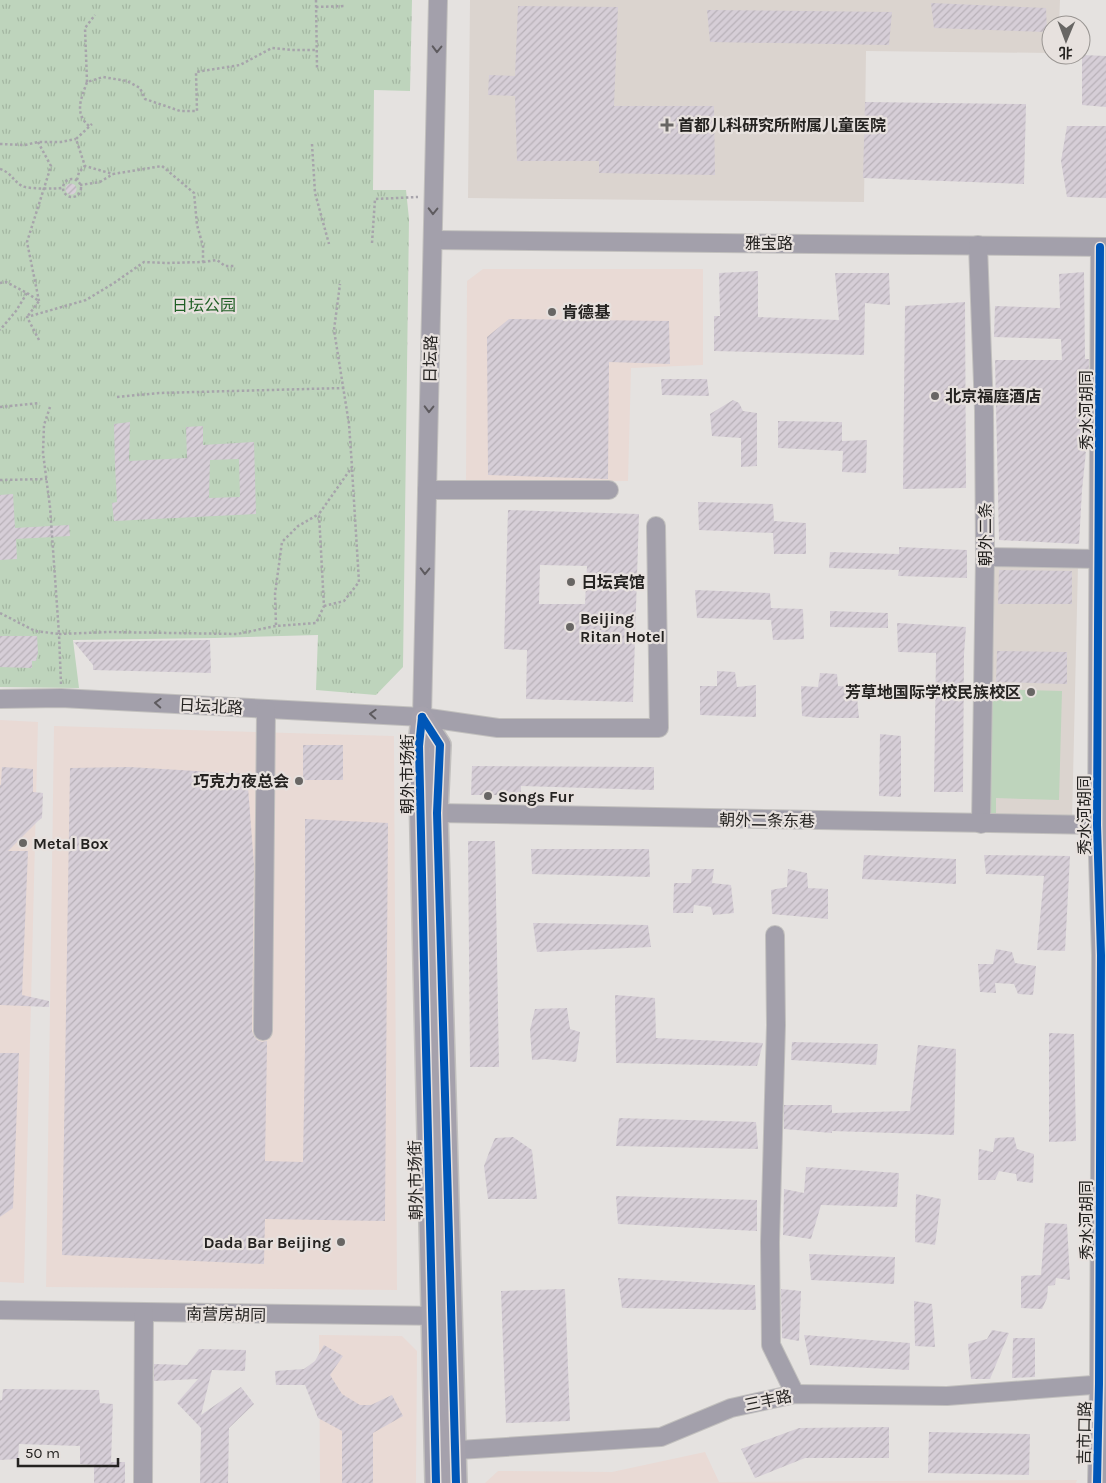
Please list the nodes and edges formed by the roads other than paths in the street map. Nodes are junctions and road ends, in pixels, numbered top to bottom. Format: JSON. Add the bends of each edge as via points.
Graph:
{"nodes":[{"id":1,"x":438,"y":0,"type":"edge"},
{"id":2,"x":433,"y":240,"type":"junction"},
{"id":3,"x":978,"y":245,"type":"junction"},
{"id":4,"x":1103,"y":247,"type":"edge"},
{"id":5,"x":427,"y":490,"type":"junction"},
{"id":6,"x":609,"y":490,"type":"dead end"},
{"id":7,"x":656,"y":526,"type":"dead end"},
{"id":8,"x":986,"y":557,"type":"junction"},
{"id":9,"x":1099,"y":559,"type":"junction"},
{"id":10,"x":1102,"y":608,"type":"edge"},
{"id":11,"x":0,"y":699,"type":"edge"},
{"id":12,"x":266,"y":709,"type":"junction"},
{"id":13,"x":422,"y":717,"type":"junction"},
{"id":14,"x":437,"y":813,"type":"junction"},
{"id":15,"x":981,"y":824,"type":"junction"},
{"id":16,"x":1097,"y":825,"type":"junction"},
{"id":17,"x":775,"y":935,"type":"dead end"},
{"id":18,"x":1103,"y":946,"type":"edge"},
{"id":19,"x":263,"y":1031,"type":"dead end"},
{"id":20,"x":0,"y":1310,"type":"edge"},
{"id":21,"x":144,"y":1312,"type":"junction"},
{"id":22,"x":442,"y":1316,"type":"junction"},
{"id":23,"x":1103,"y":1384,"type":"edge"},
{"id":24,"x":795,"y":1394,"type":"junction"},
{"id":25,"x":445,"y":1451,"type":"junction"},
{"id":26,"x":143,"y":1483,"type":"edge"},
{"id":27,"x":436,"y":1483,"type":"edge"},
{"id":28,"x":456,"y":1483,"type":"edge"},
{"id":29,"x":1097,"y":1483,"type":"edge"}],
"edges":[{"from":1,"to":2,"type":"street","name":"日坛路","one_way":true},
{"from":2,"to":3,"type":"street","name":"雅宝路"},
{"from":2,"to":5,"type":"street","name":"日坛路","one_way":true},
{"from":3,"to":4,"type":"street","name":"雅宝路"},
{"from":3,"to":8,"type":"street","name":"朝外二条"},
{"from":4,"to":9,"type":"street","name":"秀水河胡同"},
{"from":5,"to":6,"type":"street"},
{"from":5,"to":13,"type":"street","name":"日坛路","one_way":true},
{"from":7,"to":13,"type":"street","name":"日坛北路","via":[[658,728],[498,728]]},
{"from":8,"to":9,"type":"street"},
{"from":8,"to":15,"type":"street","name":"朝外二条"},
{"from":9,"to":10,"type":"street","name":"秀水河胡同"},
{"from":10,"to":16,"type":"street","name":"秀水河胡同"},
{"from":12,"to":11,"type":"street","name":"日坛北路","one_way":true,"via":[[61,698]]},
{"from":13,"to":12,"type":"street","name":"日坛北路","one_way":true},
{"from":12,"to":19,"type":"street"},
{"from":13,"to":14,"type":"main road","name":"朝外市场街","via":[[440,745]]},
{"from":13,"to":22,"type":"main road","name":"朝外市场街","via":[[419,746]]},
{"from":14,"to":15,"type":"street","name":"朝外二条东巷"},
{"from":14,"to":22,"type":"main road","name":"朝外市场街"},
{"from":15,"to":16,"type":"street","name":"朝外二条东巷"},
{"from":16,"to":18,"type":"street","name":"秀水河胡同"},
{"from":17,"to":24,"type":"street","via":[[771,1345]]},
{"from":18,"to":23,"type":"street","name":"秀水河胡同"},
{"from":20,"to":21,"type":"street","name":"南营房胡同"},
{"from":21,"to":22,"type":"street","name":"南营房胡同"},
{"from":21,"to":26,"type":"street"},
{"from":22,"to":25,"type":"main road","name":"朝外市场街"},
{"from":23,"to":24,"type":"street","name":"三丰路","via":[[947,1396]]},
{"from":23,"to":29,"type":"street","name":"吉市口路"},
{"from":24,"to":25,"type":"street","name":"三丰路","via":[[731,1408],[661,1437]]},
{"from":25,"to":27,"type":"main road","name":"朝外市场街"},
{"from":25,"to":28,"type":"main road","name":"朝外市场街"}]}
